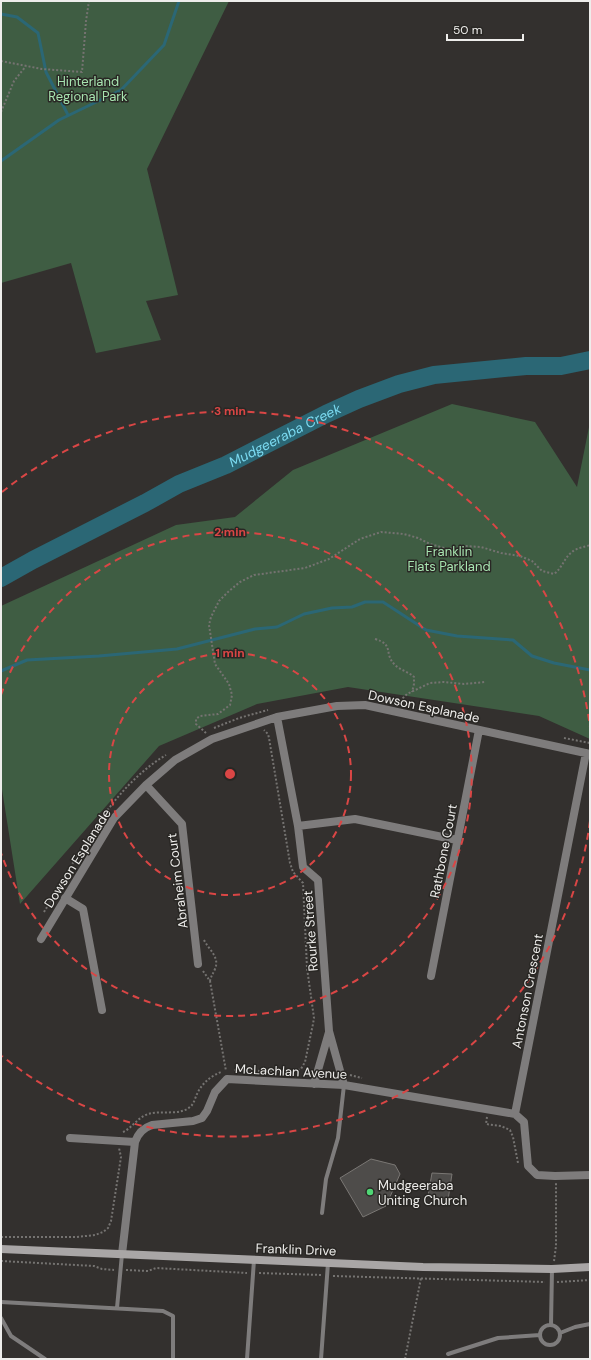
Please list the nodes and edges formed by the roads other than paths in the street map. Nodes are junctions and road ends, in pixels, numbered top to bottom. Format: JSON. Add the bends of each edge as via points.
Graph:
{"nodes":[{"id":1,"x":277,"y":717,"type":"junction"},
{"id":2,"x":479,"y":730,"type":"junction"},
{"id":3,"x":588,"y":754,"type":"edge"},
{"id":4,"x":146,"y":785,"type":"junction"},
{"id":5,"x":298,"y":826,"type":"junction"},
{"id":6,"x":458,"y":840,"type":"junction"},
{"id":7,"x":65,"y":898,"type":"junction"},
{"id":8,"x":41,"y":939,"type":"dead end"},
{"id":9,"x":198,"y":964,"type":"road end"},
{"id":10,"x":431,"y":976,"type":"dead end"},
{"id":11,"x":102,"y":1010,"type":"dead end"},
{"id":12,"x":329,"y":1031,"type":"junction"},
{"id":13,"x":314,"y":1084,"type":"junction"},
{"id":14,"x":344,"y":1084,"type":"junction"},
{"id":15,"x":516,"y":1114,"type":"junction"},
{"id":16,"x":70,"y":1138,"type":"dead end"},
{"id":17,"x":135,"y":1142,"type":"junction"},
{"id":18,"x":590,"y":1174,"type":"edge"},
{"id":19,"x":322,"y":1213,"type":"dead end"},
{"id":20,"x":1,"y":1249,"type":"edge"},
{"id":21,"x":122,"y":1254,"type":"junction"},
{"id":22,"x":254,"y":1259,"type":"junction"},
{"id":23,"x":328,"y":1262,"type":"junction"},
{"id":24,"x":590,"y":1267,"type":"edge"},
{"id":25,"x":552,"y":1269,"type":"junction"},
{"id":26,"x":1,"y":1302,"type":"edge"},
{"id":27,"x":117,"y":1308,"type":"junction"},
{"id":28,"x":1,"y":1318,"type":"edge"},
{"id":29,"x":590,"y":1324,"type":"edge"},
{"id":30,"x":551,"y":1325,"type":"junction"},
{"id":31,"x":560,"y":1333,"type":"junction"},
{"id":32,"x":540,"y":1335,"type":"junction"},
{"id":33,"x":448,"y":1354,"type":"dead end"},
{"id":34,"x":45,"y":1359,"type":"edge"},
{"id":35,"x":173,"y":1359,"type":"edge"},
{"id":36,"x":247,"y":1359,"type":"edge"},
{"id":37,"x":321,"y":1359,"type":"edge"}],
"edges":[{"from":1,"to":2,"type":"street","name":"Dowson Esplanade","via":[[337,706],[365,705]]},
{"from":1,"to":4,"type":"street","name":"Dowson Esplanade","via":[[212,739],[175,760]]},
{"from":1,"to":5,"type":"street","name":"Rourke Street"},
{"from":2,"to":3,"type":"street","name":"Dowson Esplanade"},
{"from":2,"to":6,"type":"street","name":"Rathbone Court"},
{"from":3,"to":15,"type":"street","name":"Antonson Crescent"},
{"from":4,"to":7,"type":"street","name":"Dowson Esplanade","via":[[114,818]]},
{"from":4,"to":9,"type":"street","name":"Abraheim Court","via":[[182,824]]},
{"from":5,"to":6,"type":"street","via":[[355,819]]},
{"from":5,"to":12,"type":"street","name":"Rourke Street","via":[[304,867],[318,880]]},
{"from":6,"to":10,"type":"street","name":"Rathbone Court"},
{"from":7,"to":8,"type":"street","name":"Dowson Esplanade"},
{"from":7,"to":11,"type":"street","via":[[83,909]]},
{"from":12,"to":13,"type":"street","name":"Rourke Street"},
{"from":12,"to":14,"type":"street","name":"Rourke Street"},
{"from":13,"to":14,"type":"street","name":"McLachlan Avenue"},
{"from":13,"to":17,"type":"street","name":"McLachlan Avenue","via":[[227,1079],[215,1092],[208,1111],[202,1118],[146,1127]]},
{"from":14,"to":15,"type":"street","name":"McLachlan Avenue"},
{"from":14,"to":19,"type":"lane","via":[[338,1138],[326,1179]]},
{"from":15,"to":18,"type":"street","via":[[524,1122],[528,1166],[537,1175]]},
{"from":16,"to":17,"type":"street"},
{"from":17,"to":21,"type":"street"},
{"from":20,"to":21,"type":"main road","name":"Franklin Drive"},
{"from":21,"to":22,"type":"main road","name":"Franklin Drive"},
{"from":21,"to":27,"type":"lane"},
{"from":22,"to":23,"type":"main road","name":"Franklin Drive"},
{"from":22,"to":36,"type":"lane"},
{"from":23,"to":25,"type":"main road","name":"Franklin Drive"},
{"from":23,"to":37,"type":"lane"},
{"from":24,"to":25,"type":"main road","name":"Franklin Drive"},
{"from":25,"to":30,"type":"lane"},
{"from":26,"to":27,"type":"lane"},
{"from":27,"to":35,"type":"lane","via":[[163,1311],[173,1316]]},
{"from":28,"to":34,"type":"lane","via":[[11,1336]]},
{"from":29,"to":31,"type":"lane"},
{"from":30,"to":31,"type":"lane"},
{"from":30,"to":32,"type":"lane","via":[[541,1330]]},
{"from":31,"to":32,"type":"lane","via":[[558,1342],[549,1346],[544,1344]]},
{"from":32,"to":33,"type":"lane","via":[[498,1338]]}]}
